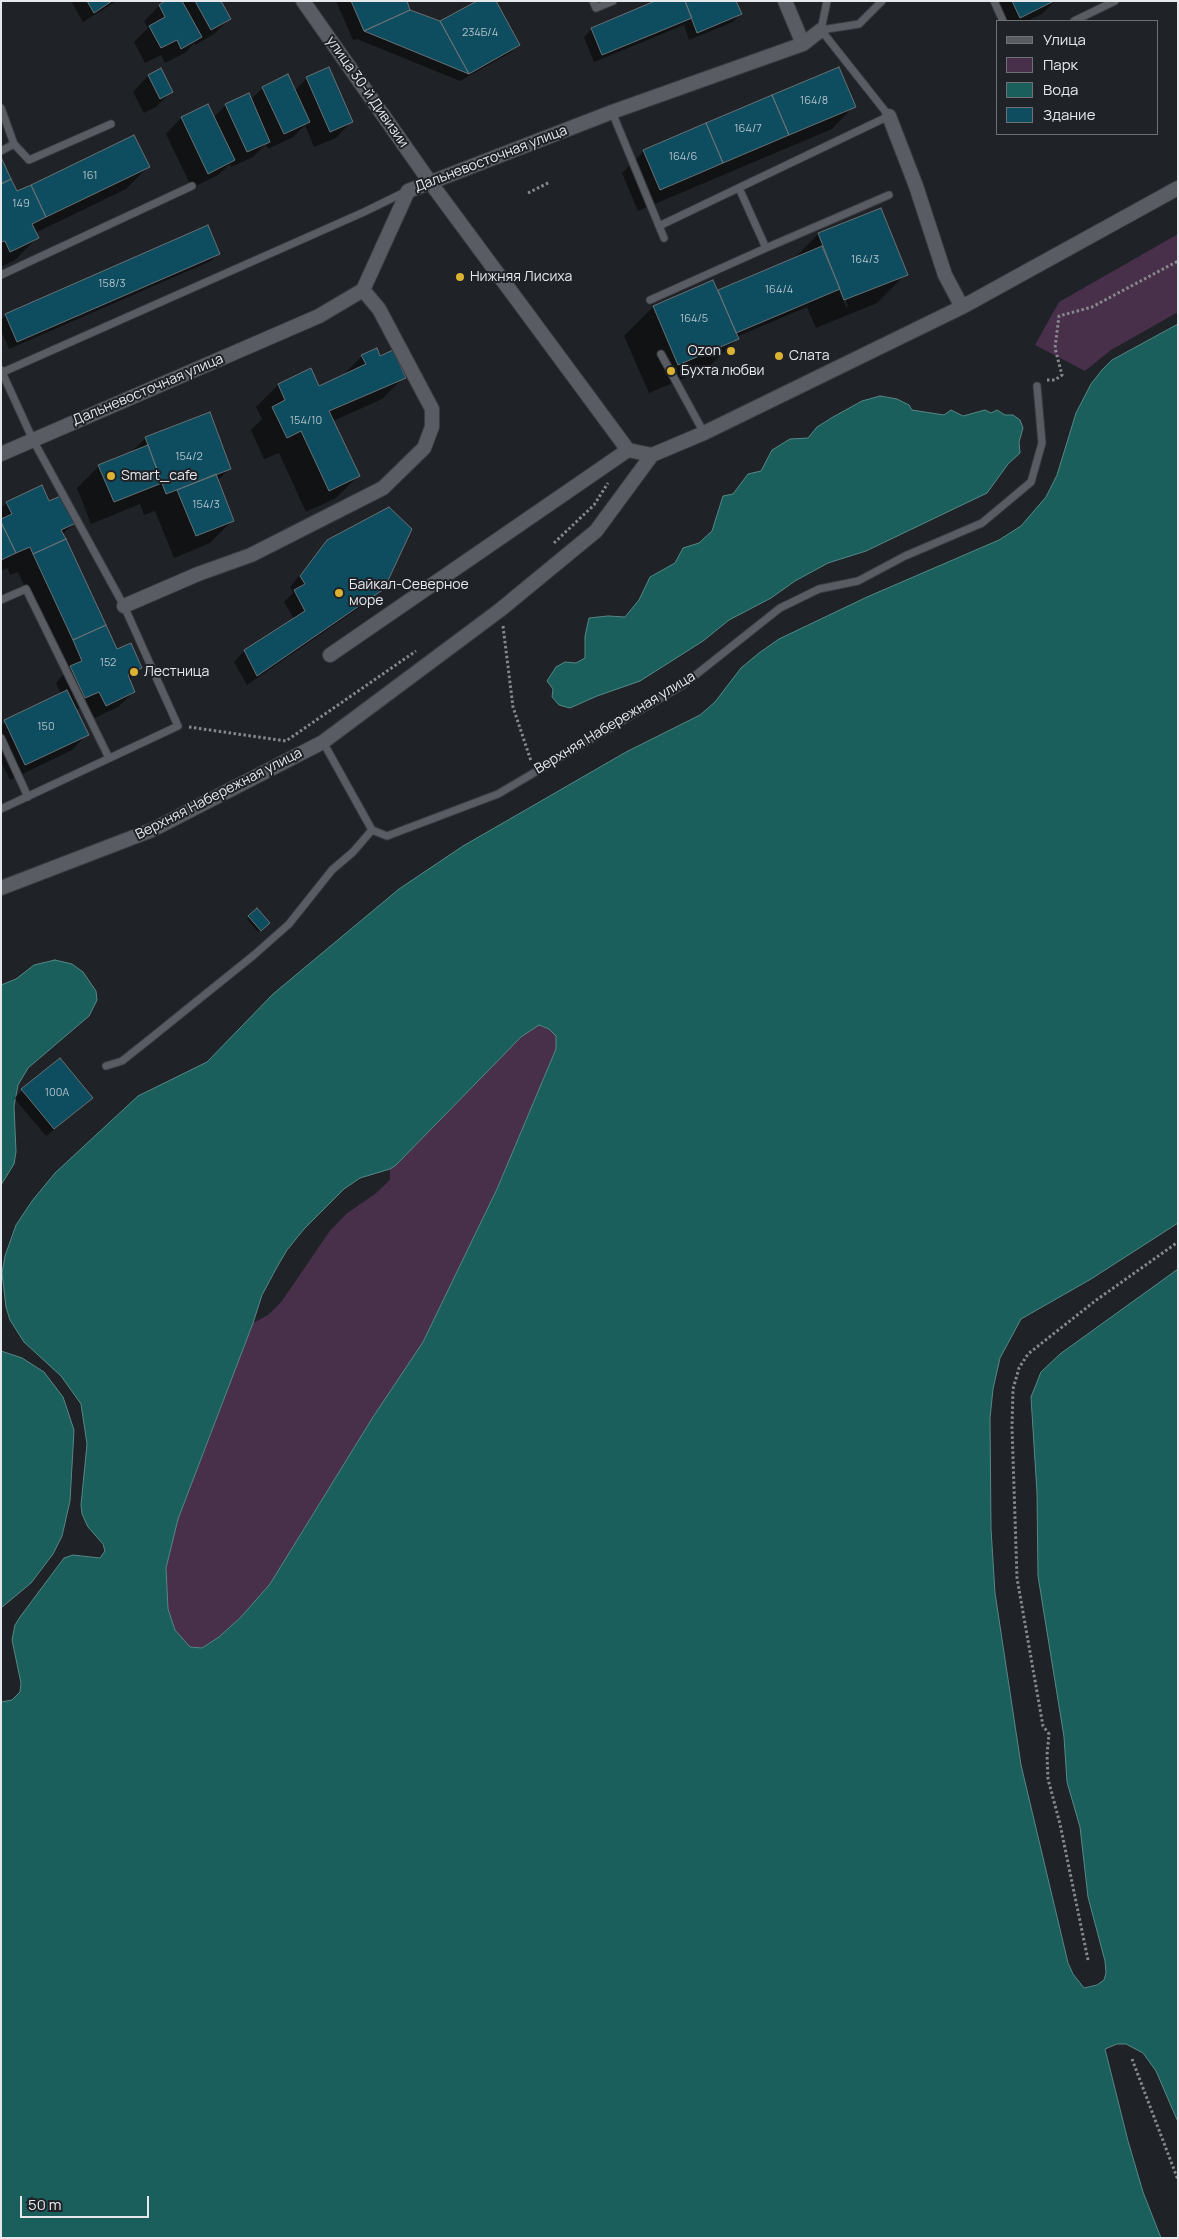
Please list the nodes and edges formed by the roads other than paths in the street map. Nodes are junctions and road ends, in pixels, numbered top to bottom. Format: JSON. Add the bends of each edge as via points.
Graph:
{"nodes":[{"id":1,"x":303,"y":1,"type":"edge"},
{"id":2,"x":593,"y":1,"type":"edge"},
{"id":3,"x":612,"y":1,"type":"edge"},
{"id":4,"x":785,"y":1,"type":"edge"},
{"id":5,"x":827,"y":1,"type":"edge"},
{"id":6,"x":882,"y":1,"type":"edge"},
{"id":7,"x":994,"y":1,"type":"edge"},
{"id":8,"x":1116,"y":1,"type":"edge"},
{"id":9,"x":1003,"y":20,"type":"edge"},
{"id":10,"x":1076,"y":20,"type":"edge"},
{"id":11,"x":821,"y":30,"type":"junction"},
{"id":12,"x":803,"y":44,"type":"junction"},
{"id":13,"x":1,"y":108,"type":"edge"},
{"id":14,"x":612,"y":112,"type":"junction"},
{"id":15,"x":889,"y":116,"type":"junction"},
{"id":16,"x":112,"y":124,"type":"dead end"},
{"id":17,"x":14,"y":144,"type":"junction"},
{"id":18,"x":1,"y":151,"type":"edge"},
{"id":19,"x":430,"y":182,"type":"junction"},
{"id":20,"x":192,"y":186,"type":"dead end"},
{"id":21,"x":739,"y":188,"type":"junction"},
{"id":22,"x":1178,"y":188,"type":"edge"},
{"id":23,"x":408,"y":191,"type":"junction"},
{"id":24,"x":889,"y":195,"type":"dead end"},
{"id":25,"x":659,"y":226,"type":"junction"},
{"id":26,"x":664,"y":238,"type":"dead end"},
{"id":27,"x":766,"y":248,"type":"junction"},
{"id":28,"x":1,"y":275,"type":"edge"},
{"id":29,"x":362,"y":290,"type":"junction"},
{"id":30,"x":650,"y":300,"type":"dead end"},
{"id":31,"x":962,"y":306,"type":"junction"},
{"id":32,"x":661,"y":354,"type":"dead end"},
{"id":33,"x":2,"y":372,"type":"edge"},
{"id":34,"x":1037,"y":386,"type":"road end"},
{"id":35,"x":704,"y":433,"type":"junction"},
{"id":36,"x":33,"y":440,"type":"junction"},
{"id":37,"x":628,"y":450,"type":"junction"},
{"id":38,"x":1,"y":454,"type":"edge"},
{"id":39,"x":652,"y":455,"type":"junction"},
{"id":40,"x":1,"y":600,"type":"edge"},
{"id":41,"x":124,"y":606,"type":"junction"},
{"id":42,"x":330,"y":655,"type":"dead end"},
{"id":43,"x":1,"y":738,"type":"edge"},
{"id":44,"x":323,"y":742,"type":"junction"},
{"id":45,"x":109,"y":758,"type":"junction"},
{"id":46,"x":28,"y":797,"type":"junction"},
{"id":47,"x":1,"y":810,"type":"edge"},
{"id":48,"x":372,"y":830,"type":"junction"},
{"id":49,"x":1,"y":888,"type":"edge"},
{"id":50,"x":106,"y":1066,"type":"dead end"}],
"edges":[{"from":1,"to":19,"type":"street","name":"улица 30-й Дивизии"},
{"from":2,"to":3,"type":"lane","via":[[596,8]]},
{"from":4,"to":12,"type":"street"},
{"from":5,"to":11,"type":"lane"},
{"from":6,"to":11,"type":"lane","via":[[859,24]]},
{"from":7,"to":9,"type":"lane"},
{"from":8,"to":10,"type":"lane"},
{"from":11,"to":12,"type":"street","name":"Дальневосточная улица"},
{"from":11,"to":15,"type":"lane"},
{"from":12,"to":14,"type":"street","name":"Дальневосточная улица"},
{"from":13,"to":17,"type":"lane"},
{"from":14,"to":19,"type":"street","name":"Дальневосточная улица"},
{"from":14,"to":25,"type":"lane"},
{"from":15,"to":21,"type":"lane"},
{"from":15,"to":31,"type":"street","via":[[945,275]]},
{"from":16,"to":17,"type":"lane","via":[[29,160]]},
{"from":17,"to":18,"type":"lane"},
{"from":19,"to":23,"type":"street","name":"Дальневосточная улица"},
{"from":19,"to":37,"type":"street","name":"улица 30-й Дивизии"},
{"from":20,"to":28,"type":"lane"},
{"from":21,"to":25,"type":"lane"},
{"from":21,"to":27,"type":"lane"},
{"from":22,"to":31,"type":"street"},
{"from":23,"to":29,"type":"street","name":"Дальневосточная улица"},
{"from":23,"to":33,"type":"lane"},
{"from":24,"to":27,"type":"lane"},
{"from":25,"to":26,"type":"lane"},
{"from":27,"to":30,"type":"lane"},
{"from":29,"to":36,"type":"street","name":"Дальневосточная улица","via":[[320,316]]},
{"from":29,"to":41,"type":"street","via":[[379,309],[432,409],[432,427],[424,448],[383,488],[250,556]]},
{"from":31,"to":35,"type":"street"},
{"from":32,"to":35,"type":"lane"},
{"from":33,"to":36,"type":"lane"},
{"from":34,"to":48,"type":"lane","name":"Верхняя Набережная улица","via":[[1042,443],[1031,482],[982,523],[905,556],[858,581],[819,589],[780,608],[683,685],[498,794],[387,836]]},
{"from":35,"to":39,"type":"street"},
{"from":36,"to":38,"type":"street","name":"Дальневосточная улица"},
{"from":36,"to":41,"type":"lane"},
{"from":37,"to":39,"type":"street"},
{"from":37,"to":42,"type":"street"},
{"from":39,"to":44,"type":"street","name":"Верхняя Набережная улица","via":[[596,532],[500,610]]},
{"from":40,"to":45,"type":"lane","via":[[26,588]]},
{"from":41,"to":45,"type":"lane","via":[[178,726]]},
{"from":43,"to":46,"type":"lane"},
{"from":44,"to":48,"type":"lane"},
{"from":44,"to":49,"type":"street","name":"Верхняя Набережная улица","via":[[152,830]]},
{"from":45,"to":46,"type":"lane"},
{"from":46,"to":47,"type":"lane"},
{"from":48,"to":50,"type":"lane","via":[[332,870],[289,924],[268,943],[122,1061]]}]}
